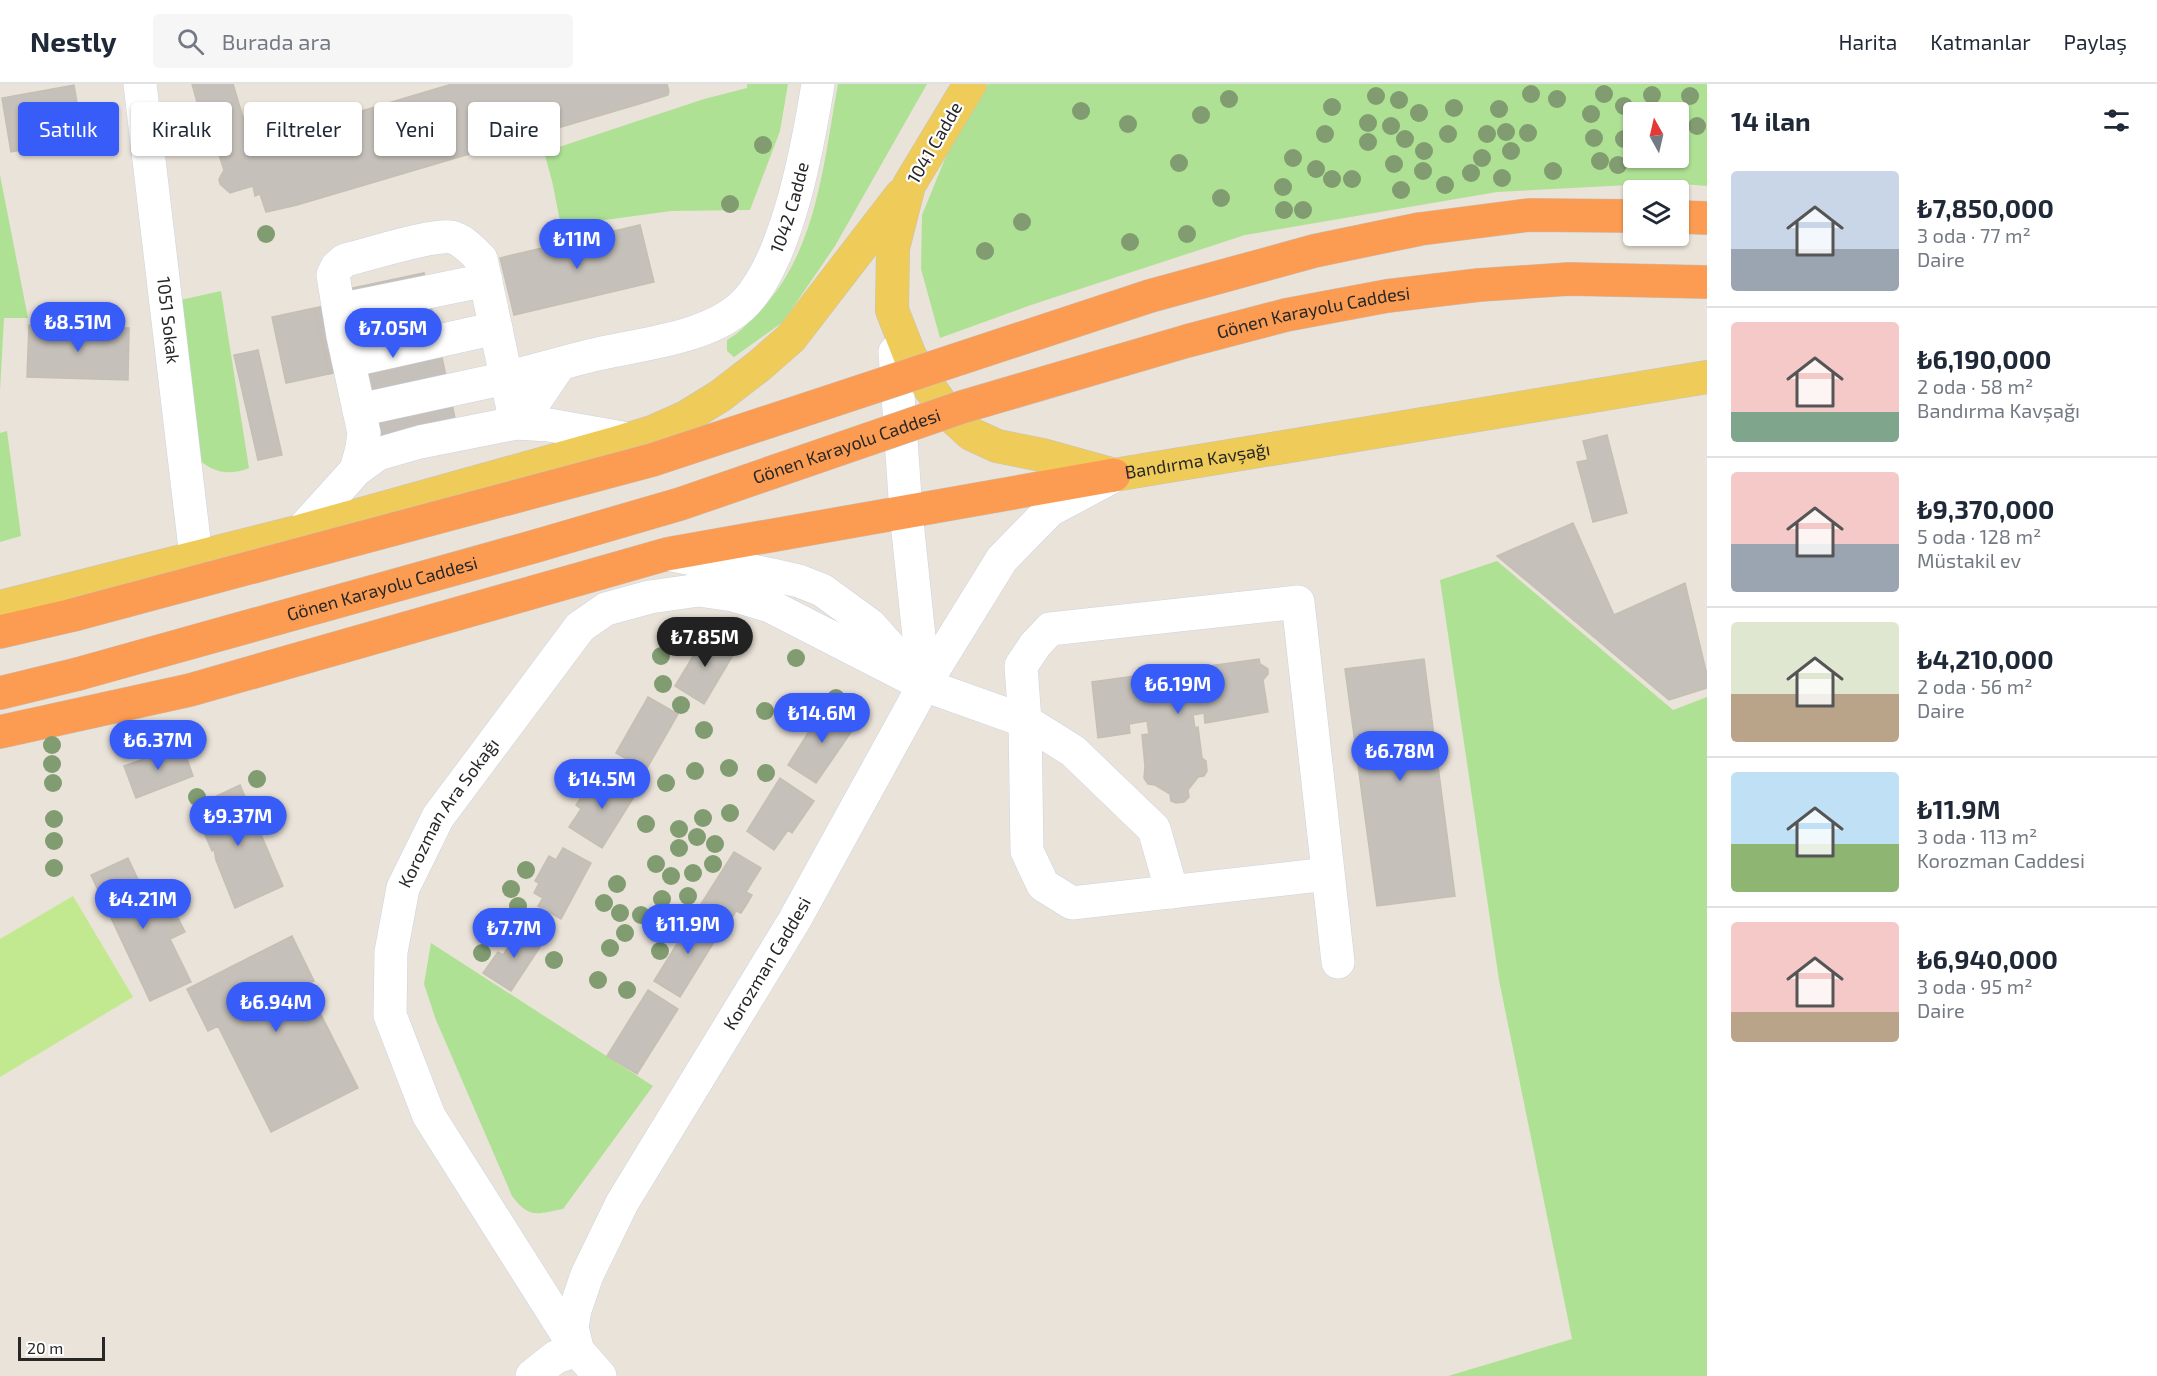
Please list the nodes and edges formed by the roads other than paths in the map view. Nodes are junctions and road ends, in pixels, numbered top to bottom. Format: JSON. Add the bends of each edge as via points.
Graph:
{"nodes":[{"id":1,"x":140,"y":84,"type":"edge"},
{"id":2,"x":818,"y":84,"type":"edge"},
{"id":3,"x":970,"y":84,"type":"edge"},
{"id":4,"x":909,"y":185,"type":"junction"},
{"id":5,"x":1623,"y":216,"type":"edge"},
{"id":6,"x":1689,"y":218,"type":"edge"},
{"id":7,"x":1707,"y":219,"type":"edge"},
{"id":8,"x":486,"y":280,"type":"junction"},
{"id":9,"x":1707,"y":282,"type":"edge"},
{"id":10,"x":339,"y":310,"type":"junction"},
{"id":11,"x":892,"y":310,"type":"junction"},
{"id":12,"x":496,"y":328,"type":"junction"},
{"id":13,"x":349,"y":361,"type":"junction"},
{"id":14,"x":560,"y":364,"type":"junction"},
{"id":15,"x":1707,"y":377,"type":"edge"},
{"id":16,"x":507,"y":378,"type":"junction"},
{"id":17,"x":359,"y":410,"type":"junction"},
{"id":18,"x":516,"y":423,"type":"junction"},
{"id":19,"x":628,"y":439,"type":"junction"},
{"id":20,"x":356,"y":470,"type":"junction"},
{"id":21,"x":1114,"y":476,"type":"junction"},
{"id":22,"x":906,"y":512,"type":"junction"},
{"id":23,"x":301,"y":531,"type":"junction"},
{"id":24,"x":667,"y":554,"type":"junction"},
{"id":25,"x":196,"y":557,"type":"junction"},
{"id":26,"x":0,"y":607,"type":"edge"},
{"id":27,"x":0,"y":633,"type":"edge"},
{"id":28,"x":924,"y":685,"type":"junction"},
{"id":29,"x":0,"y":693,"type":"edge"},
{"id":30,"x":1024,"y":721,"type":"junction"},
{"id":31,"x":0,"y":732,"type":"edge"},
{"id":32,"x":1328,"y":874,"type":"junction"},
{"id":33,"x":1172,"y":891,"type":"junction"},
{"id":34,"x":1338,"y":962,"type":"dead end"},
{"id":35,"x":577,"y":1350,"type":"junction"},
{"id":36,"x":532,"y":1376,"type":"edge"},
{"id":37,"x":600,"y":1376,"type":"edge"}],
"edges":[{"from":1,"to":25,"type":"street","name":"1051 Sokak"},
{"from":2,"to":14,"type":"street","name":"1042 Cadde","via":[[791,209],[769,270],[747,302],[710,327]]},
{"from":3,"to":4,"type":"main road","name":"1041 Cadde"},
{"from":4,"to":11,"type":"main road","name":"1041 Cadde","via":[[893,248]]},
{"from":4,"to":19,"type":"main road","via":[[783,345],[694,412]]},
{"from":5,"to":27,"type":"highway","bridge":true,"via":[[1528,215],[1420,229],[1314,251],[1150,296],[652,460]]},
{"from":6,"to":7,"type":"highway"},
{"from":8,"to":10,"type":"street"},
{"from":8,"to":10,"type":"street","via":[[481,259],[472,249],[452,237],[434,238],[345,260],[333,275]]},
{"from":8,"to":12,"type":"street"},
{"from":9,"to":29,"type":"highway","name":"Gönen Karayolu Caddesi","bridge":true,"via":[[1569,279],[1479,285],[1387,296],[1286,315],[962,407],[680,504]]},
{"from":10,"to":13,"type":"street"},
{"from":11,"to":21,"type":"main road","name":"Bandırma Kavşağı","via":[[910,356],[927,384],[947,412],[972,434],[998,446]]},
{"from":11,"to":22,"type":"street"},
{"from":12,"to":13,"type":"street"},
{"from":12,"to":16,"type":"street"},
{"from":13,"to":17,"type":"street"},
{"from":14,"to":16,"type":"street","name":"1042 Cadde"},
{"from":14,"to":18,"type":"street"},
{"from":15,"to":21,"type":"main road","name":"Bandırma Kavşağı"},
{"from":16,"to":17,"type":"street","name":"1042 Cadde"},
{"from":16,"to":18,"type":"street"},
{"from":17,"to":20,"type":"street","via":[[364,433]]},
{"from":18,"to":19,"type":"street"},
{"from":18,"to":20,"type":"street","via":[[378,454]]},
{"from":19,"to":23,"type":"main road"},
{"from":20,"to":23,"type":"street"},
{"from":21,"to":22,"type":"highway"},
{"from":21,"to":28,"type":"street","name":"Korozman Caddesi","via":[[1050,510],[1002,559]]},
{"from":22,"to":24,"type":"highway"},
{"from":22,"to":28,"type":"street"},
{"from":23,"to":25,"type":"main road"},
{"from":24,"to":28,"type":"street","via":[[771,574],[822,590],[870,625]]},
{"from":24,"to":31,"type":"highway","via":[[190,690]]},
{"from":25,"to":26,"type":"main road"},
{"from":28,"to":30,"type":"street","name":"Korozman Ara Sokağı"},
{"from":28,"to":35,"type":"street","name":"Korozman Caddesi","via":[[794,921],[622,1203],[574,1310],[572,1327]]},
{"from":28,"to":35,"type":"street","name":"Korozman Ara Sokağı","via":[[770,606],[699,590],[650,597],[606,609],[580,627],[438,817],[403,888],[391,952],[390,1015],[429,1116]]},
{"from":30,"to":32,"type":"street","via":[[1021,666],[1050,630],[1298,602]]},
{"from":30,"to":33,"type":"street","name":"Korozman Ara Sokağı","via":[[1073,751],[1154,829]]},
{"from":30,"to":33,"type":"street","via":[[1027,851],[1043,885],[1072,903]]},
{"from":32,"to":33,"type":"street"},
{"from":32,"to":34,"type":"street"},
{"from":35,"to":36,"type":"street","via":[[556,1357]]},
{"from":35,"to":37,"type":"street","name":"Korozman Ara Sokağı"}]}
